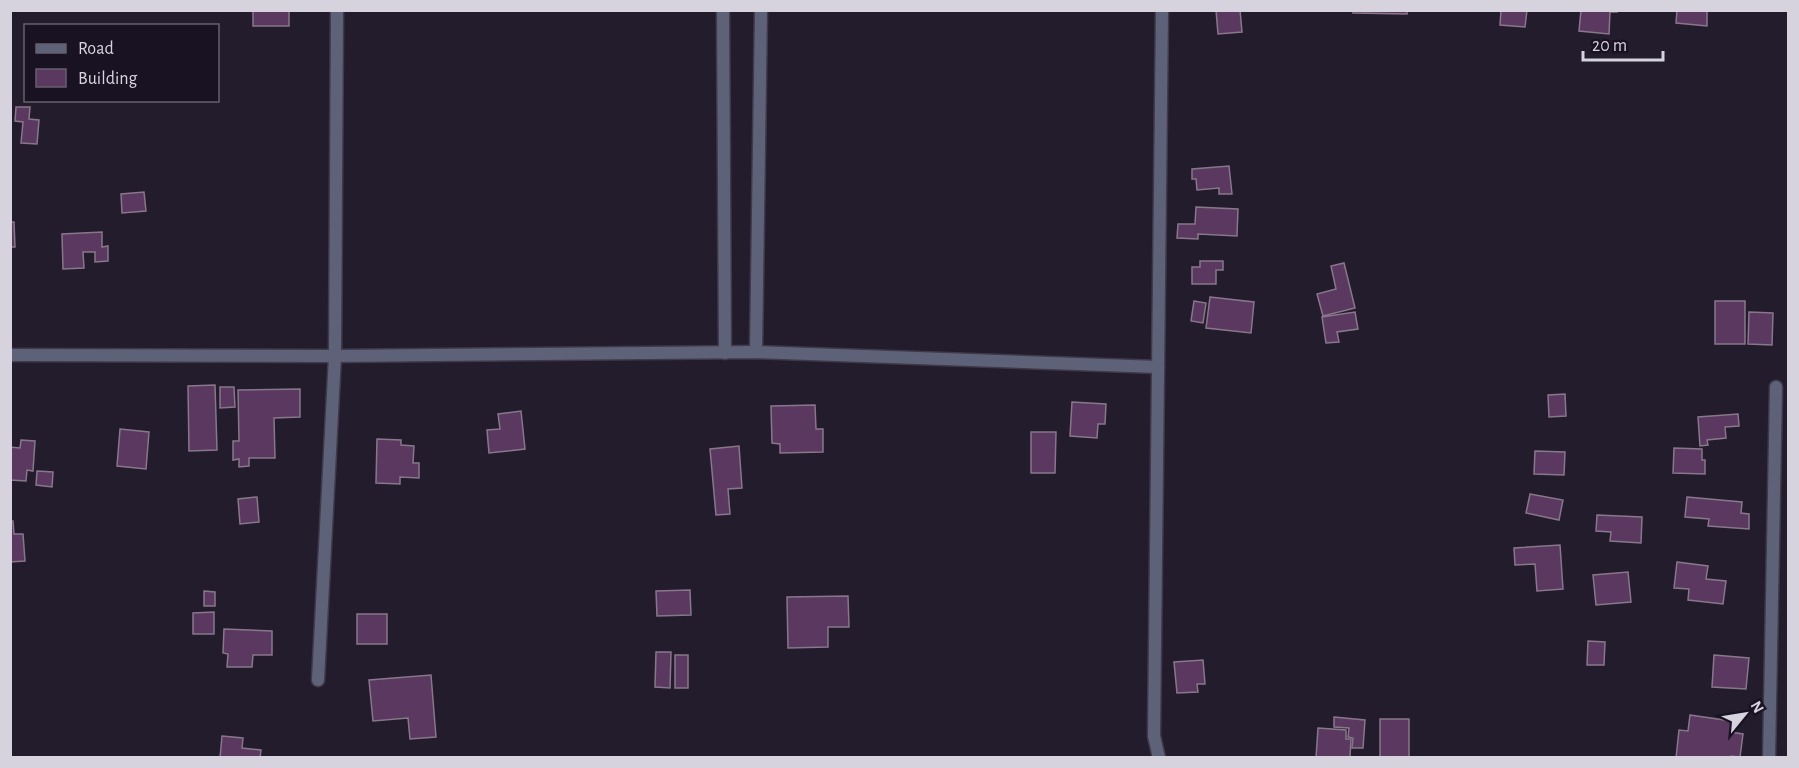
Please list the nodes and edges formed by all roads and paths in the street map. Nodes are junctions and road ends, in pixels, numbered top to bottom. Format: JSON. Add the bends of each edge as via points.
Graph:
{"nodes":[{"id":1,"x":337,"y":10,"type":"edge"},
{"id":2,"x":723,"y":10,"type":"edge"},
{"id":3,"x":761,"y":10,"type":"edge"},
{"id":4,"x":1162,"y":10,"type":"edge"},
{"id":5,"x":756,"y":352,"type":"junction"},
{"id":6,"x":725,"y":353,"type":"junction"},
{"id":7,"x":10,"y":355,"type":"edge"},
{"id":8,"x":334,"y":356,"type":"junction"},
{"id":9,"x":1158,"y":367,"type":"junction"},
{"id":10,"x":1776,"y":387,"type":"dead end"},
{"id":11,"x":318,"y":680,"type":"dead end"},
{"id":12,"x":1159,"y":758,"type":"edge"},
{"id":13,"x":1769,"y":758,"type":"edge"}],
"edges":[{"from":1,"to":8,"type":"street"},
{"from":2,"to":6,"type":"street"},
{"from":3,"to":5,"type":"street"},
{"from":4,"to":9,"type":"street"},
{"from":5,"to":6,"type":"street"},
{"from":5,"to":9,"type":"street"},
{"from":6,"to":8,"type":"street"},
{"from":7,"to":8,"type":"street"},
{"from":8,"to":11,"type":"street"},
{"from":9,"to":12,"type":"street","via":[[1154,736]]},
{"from":10,"to":13,"type":"street"}]}
